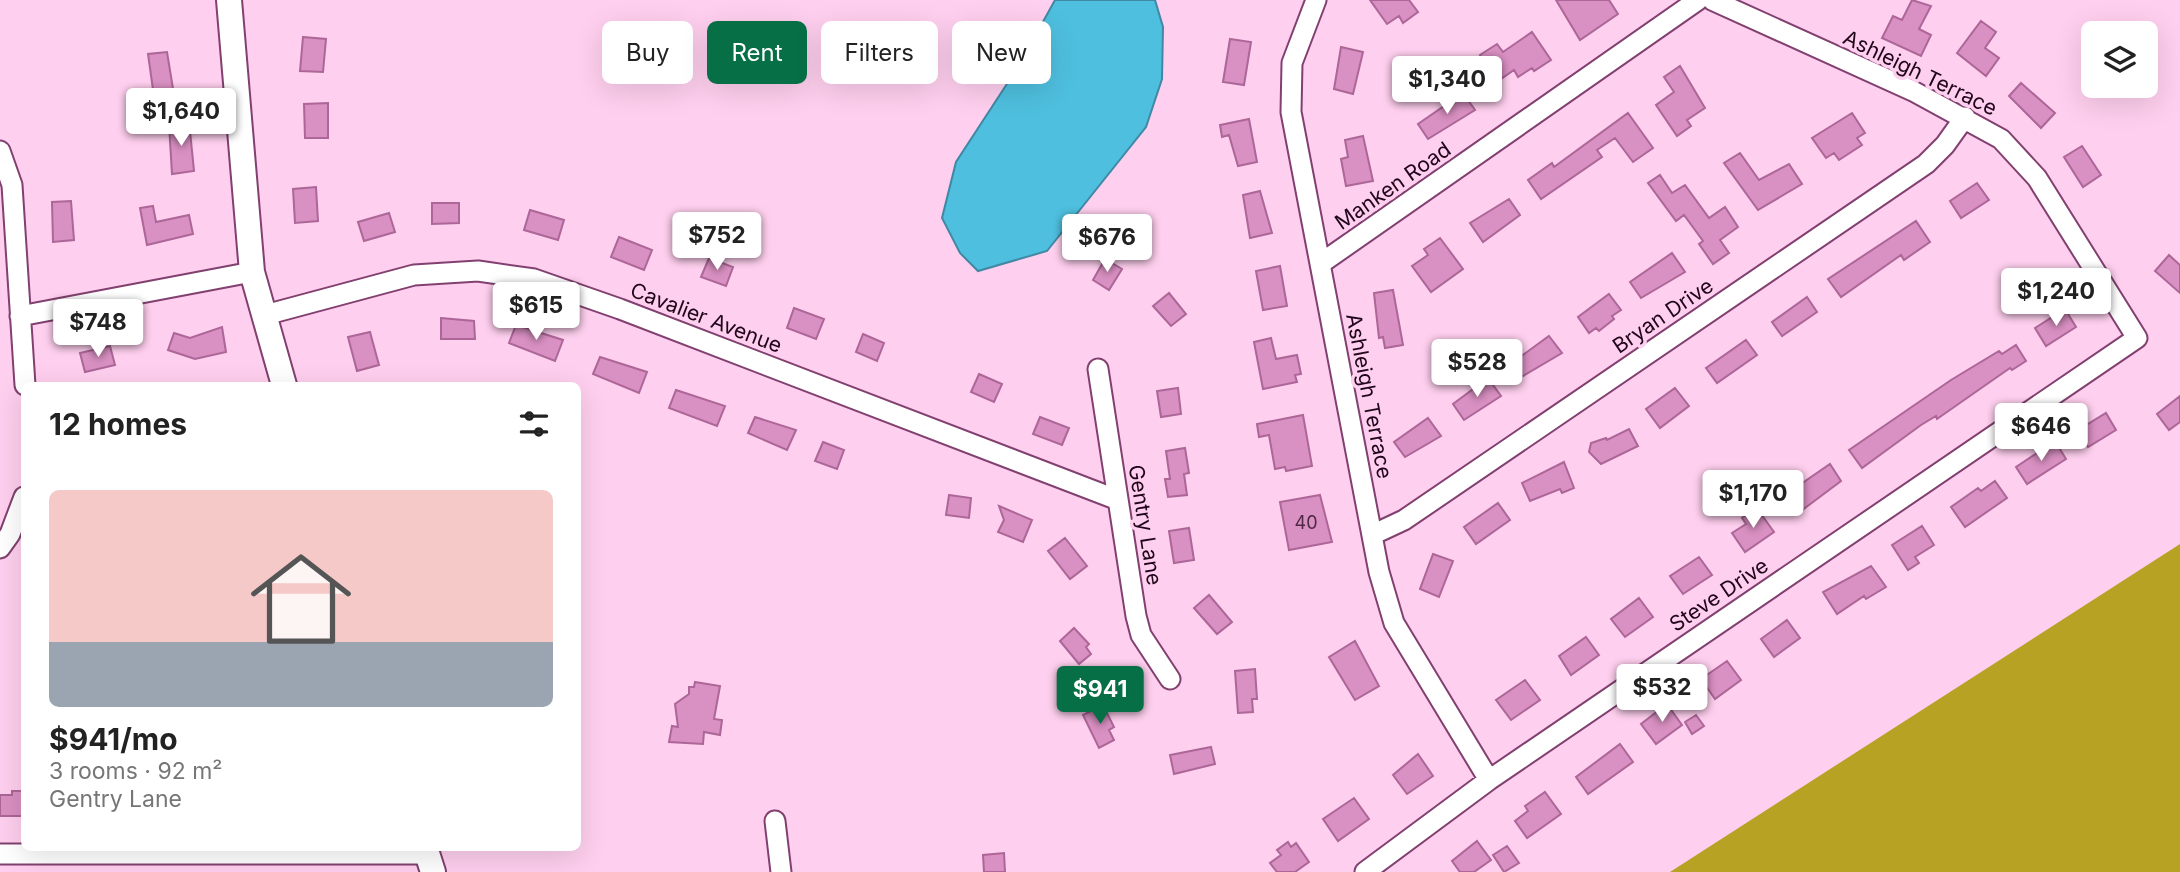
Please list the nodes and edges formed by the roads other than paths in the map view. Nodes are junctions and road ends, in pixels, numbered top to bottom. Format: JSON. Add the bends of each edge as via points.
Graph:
{"nodes":[{"id":1,"x":229,"y":0,"type":"edge"},
{"id":2,"x":1316,"y":0,"type":"edge"},
{"id":3,"x":1698,"y":0,"type":"edge"},
{"id":4,"x":1712,"y":0,"type":"edge"},
{"id":5,"x":1965,"y":117,"type":"junction"},
{"id":6,"x":0,"y":151,"type":"edge"},
{"id":7,"x":1320,"y":264,"type":"junction"},
{"id":8,"x":252,"y":272,"type":"junction"},
{"id":9,"x":265,"y":315,"type":"junction"},
{"id":10,"x":20,"y":316,"type":"junction"},
{"id":11,"x":2137,"y":338,"type":"joint"},
{"id":12,"x":1098,"y":369,"type":"dead end"},
{"id":13,"x":25,"y":382,"type":"edge"},
{"id":14,"x":283,"y":382,"type":"edge"},
{"id":15,"x":1118,"y":500,"type":"junction"},
{"id":16,"x":21,"y":505,"type":"edge"},
{"id":17,"x":1372,"y":535,"type":"junction"},
{"id":18,"x":0,"y":548,"type":"edge"},
{"id":19,"x":1170,"y":679,"type":"dead end"},
{"id":20,"x":1489,"y":780,"type":"junction"},
{"id":21,"x":775,"y":821,"type":"dead end"},
{"id":22,"x":0,"y":855,"type":"edge"},
{"id":23,"x":429,"y":858,"type":"edge"},
{"id":24,"x":781,"y":872,"type":"edge"},
{"id":25,"x":1365,"y":872,"type":"edge"}],
"edges":[{"from":1,"to":8,"type":"street"},
{"from":2,"to":7,"type":"street","name":"Ashleigh Terrace","via":[[1299,40],[1289,85]]},
{"from":3,"to":7,"type":"street","name":"Manken Road"},
{"from":4,"to":5,"type":"street","name":"Ashleigh Terrace"},
{"from":5,"to":11,"type":"street","name":"Ashleigh Terrace","via":[[2001,139],[2037,177]]},
{"from":5,"to":17,"type":"street","name":"Bryan Drive","via":[[1926,164],[1404,520]]},
{"from":6,"to":10,"type":"street","via":[[12,186]]},
{"from":7,"to":17,"type":"street","name":"Ashleigh Terrace"},
{"from":8,"to":9,"type":"street"},
{"from":8,"to":10,"type":"street"},
{"from":9,"to":14,"type":"street"},
{"from":9,"to":15,"type":"street","name":"Cavalier Avenue","via":[[414,275],[478,271],[534,279]]},
{"from":10,"to":13,"type":"street"},
{"from":11,"to":20,"type":"street","name":"Steve Drive"},
{"from":12,"to":15,"type":"street","name":"Gentry Lane"},
{"from":15,"to":19,"type":"street","name":"Gentry Lane","via":[[1139,626]]},
{"from":16,"to":18,"type":"street"},
{"from":17,"to":20,"type":"street","name":"Ashleigh Terrace","via":[[1394,622]]},
{"from":20,"to":25,"type":"street","name":"Steve Drive"},
{"from":21,"to":24,"type":"street"},
{"from":22,"to":23,"type":"street"}]}
